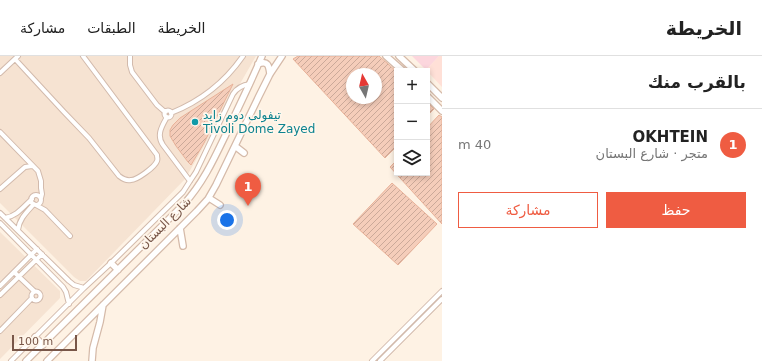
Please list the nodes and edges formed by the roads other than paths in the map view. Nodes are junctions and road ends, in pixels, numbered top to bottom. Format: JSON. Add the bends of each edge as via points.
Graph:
{"nodes":[{"id":1,"x":83,"y":56,"type":"edge"},
{"id":2,"x":130,"y":56,"type":"edge"},
{"id":3,"x":243,"y":56,"type":"edge"},
{"id":4,"x":262,"y":56,"type":"edge"},
{"id":5,"x":282,"y":56,"type":"edge"},
{"id":6,"x":386,"y":56,"type":"edge"},
{"id":7,"x":399,"y":56,"type":"edge"},
{"id":8,"x":16,"y":58,"type":"edge"},
{"id":9,"x":258,"y":64,"type":"junction"},
{"id":10,"x":399,"y":68,"type":"edge"},
{"id":11,"x":412,"y":68,"type":"edge"},
{"id":12,"x":0,"y":73,"type":"edge"},
{"id":13,"x":270,"y":74,"type":"junction"},
{"id":14,"x":250,"y":84,"type":"junction"},
{"id":15,"x":430,"y":86,"type":"edge"},
{"id":16,"x":442,"y":98,"type":"edge"},
{"id":17,"x":430,"y":99,"type":"edge"},
{"id":18,"x":442,"y":111,"type":"edge"},
{"id":19,"x":165,"y":112,"type":"junction"},
{"id":20,"x":171,"y":113,"type":"junction"},
{"id":21,"x":167,"y":117,"type":"junction"},
{"id":22,"x":0,"y":132,"type":"edge"},
{"id":23,"x":235,"y":146,"type":"junction"},
{"id":24,"x":244,"y":153,"type":"dead end"},
{"id":25,"x":25,"y":158,"type":"junction"},
{"id":26,"x":25,"y":166,"type":"junction"},
{"id":27,"x":32,"y":166,"type":"junction"},
{"id":28,"x":190,"y":181,"type":"junction"},
{"id":29,"x":40,"y":188,"type":"junction"},
{"id":30,"x":0,"y":190,"type":"edge"},
{"id":31,"x":33,"y":197,"type":"junction"},
{"id":32,"x":209,"y":198,"type":"junction"},
{"id":33,"x":41,"y":199,"type":"junction"},
{"id":34,"x":35,"y":204,"type":"junction"},
{"id":35,"x":220,"y":205,"type":"dead end"},
{"id":36,"x":45,"y":210,"type":"junction"},
{"id":37,"x":0,"y":213,"type":"edge"},
{"id":38,"x":5,"y":218,"type":"junction"},
{"id":39,"x":0,"y":223,"type":"edge"},
{"id":40,"x":180,"y":228,"type":"junction"},
{"id":41,"x":18,"y":230,"type":"junction"},
{"id":42,"x":70,"y":236,"type":"dead end"},
{"id":43,"x":183,"y":246,"type":"dead end"},
{"id":44,"x":37,"y":249,"type":"junction"},
{"id":45,"x":42,"y":254,"type":"junction"},
{"id":46,"x":32,"y":255,"type":"junction"},
{"id":47,"x":36,"y":259,"type":"junction"},
{"id":48,"x":111,"y":263,"type":"junction"},
{"id":49,"x":118,"y":270,"type":"junction"},
{"id":50,"x":14,"y":272,"type":"junction"},
{"id":51,"x":19,"y":277,"type":"junction"},
{"id":52,"x":0,"y":286,"type":"edge"},
{"id":53,"x":84,"y":288,"type":"junction"},
{"id":54,"x":34,"y":291,"type":"junction"},
{"id":55,"x":442,"y":291,"type":"edge"},
{"id":56,"x":0,"y":295,"type":"edge"},
{"id":57,"x":32,"y":298,"type":"junction"},
{"id":58,"x":442,"y":300,"type":"edge"},
{"id":59,"x":432,"y":301,"type":"junction"},
{"id":60,"x":69,"y":304,"type":"junction"},
{"id":61,"x":103,"y":305,"type":"junction"},
{"id":62,"x":436,"y":305,"type":"junction"},
{"id":63,"x":422,"y":311,"type":"junction"},
{"id":64,"x":426,"y":316,"type":"junction"},
{"id":65,"x":0,"y":331,"type":"edge"},
{"id":66,"x":35,"y":337,"type":"junction"},
{"id":67,"x":43,"y":345,"type":"junction"},
{"id":68,"x":379,"y":354,"type":"junction"},
{"id":69,"x":383,"y":360,"type":"edge"},
{"id":70,"x":11,"y":361,"type":"edge"},
{"id":71,"x":26,"y":361,"type":"edge"},
{"id":72,"x":47,"y":361,"type":"edge"},
{"id":73,"x":92,"y":361,"type":"edge"},
{"id":74,"x":372,"y":361,"type":"edge"}],
"edges":[{"from":1,"to":8,"type":"street","via":[[157,155],[157,162],[136,179],[125,180],[119,176],[99,149]]},
{"from":2,"to":19,"type":"street","via":[[132,72]]},
{"from":3,"to":20,"type":"street","via":[[227,76],[208,93]]},
{"from":4,"to":9,"type":"street","name":"شارع البستان"},
{"from":5,"to":13,"type":"street","name":"شارع البستان"},
{"from":6,"to":10,"type":"street"},
{"from":7,"to":11,"type":"street"},
{"from":8,"to":12,"type":"street"},
{"from":9,"to":13,"type":"street","via":[[267,64]]},
{"from":9,"to":14,"type":"street","name":"شارع البستان"},
{"from":13,"to":23,"type":"street","name":"شارع البستان"},
{"from":14,"to":28,"type":"street","via":[[239,87],[233,94]]},
{"from":14,"to":49,"type":"street","name":"شارع البستان","via":[[198,187]]},
{"from":15,"to":16,"type":"street"},
{"from":17,"to":18,"type":"street"},
{"from":19,"to":20,"type":"street","via":[[169,110]]},
{"from":19,"to":21,"type":"street"},
{"from":20,"to":21,"type":"street"},
{"from":21,"to":28,"type":"street","via":[[160,130],[160,139]]},
{"from":22,"to":25,"type":"street"},
{"from":23,"to":24,"type":"street"},
{"from":23,"to":32,"type":"street","name":"شارع البستان"},
{"from":25,"to":26,"type":"street"},
{"from":25,"to":27,"type":"street"},
{"from":26,"to":27,"type":"street"},
{"from":26,"to":30,"type":"street"},
{"from":27,"to":29,"type":"street","via":[[38,171]]},
{"from":28,"to":48,"type":"street","via":[[178,197]]},
{"from":29,"to":31,"type":"street"},
{"from":29,"to":33,"type":"street"},
{"from":31,"to":33,"type":"street","via":[[39,196]]},
{"from":31,"to":34,"type":"street","via":[[32,202]]},
{"from":31,"to":38,"type":"street","via":[[17,213]]},
{"from":32,"to":35,"type":"street"},
{"from":32,"to":40,"type":"street","name":"شارع البستان"},
{"from":33,"to":34,"type":"street","via":[[40,203]]},
{"from":33,"to":36,"type":"street"},
{"from":34,"to":36,"type":"street"},
{"from":34,"to":41,"type":"street","via":[[22,218]]},
{"from":36,"to":42,"type":"street"},
{"from":37,"to":38,"type":"street"},
{"from":38,"to":41,"type":"street"},
{"from":39,"to":46,"type":"street"},
{"from":40,"to":43,"type":"street"},
{"from":40,"to":61,"type":"street","name":"شارع البستان"},
{"from":41,"to":44,"type":"street"},
{"from":44,"to":45,"type":"street"},
{"from":44,"to":46,"type":"street"},
{"from":45,"to":47,"type":"street"},
{"from":45,"to":53,"type":"street","via":[[74,285]]},
{"from":46,"to":47,"type":"street"},
{"from":46,"to":50,"type":"street"},
{"from":47,"to":51,"type":"street"},
{"from":47,"to":60,"type":"street","via":[[63,286]]},
{"from":48,"to":49,"type":"street"},
{"from":48,"to":53,"type":"street"},
{"from":49,"to":67,"type":"street","name":"شارع البستان"},
{"from":50,"to":51,"type":"street"},
{"from":50,"to":52,"type":"street"},
{"from":51,"to":54,"type":"street"},
{"from":51,"to":56,"type":"street"},
{"from":53,"to":60,"type":"street"},
{"from":54,"to":57,"type":"street"},
{"from":54,"to":57,"type":"street","via":[[41,295],[37,300]]},
{"from":55,"to":59,"type":"street"},
{"from":57,"to":65,"type":"street"},
{"from":58,"to":62,"type":"street"},
{"from":59,"to":62,"type":"street"},
{"from":59,"to":63,"type":"street"},
{"from":60,"to":66,"type":"street"},
{"from":61,"to":72,"type":"street","name":"شارع البستان"},
{"from":61,"to":73,"type":"street","via":[[92,348]]},
{"from":62,"to":64,"type":"street"},
{"from":63,"to":64,"type":"street"},
{"from":63,"to":68,"type":"street"},
{"from":64,"to":69,"type":"street"},
{"from":66,"to":67,"type":"street"},
{"from":66,"to":70,"type":"street"},
{"from":67,"to":71,"type":"street","name":"شارع البستان"},
{"from":68,"to":69,"type":"street"},
{"from":68,"to":74,"type":"street"}]}
